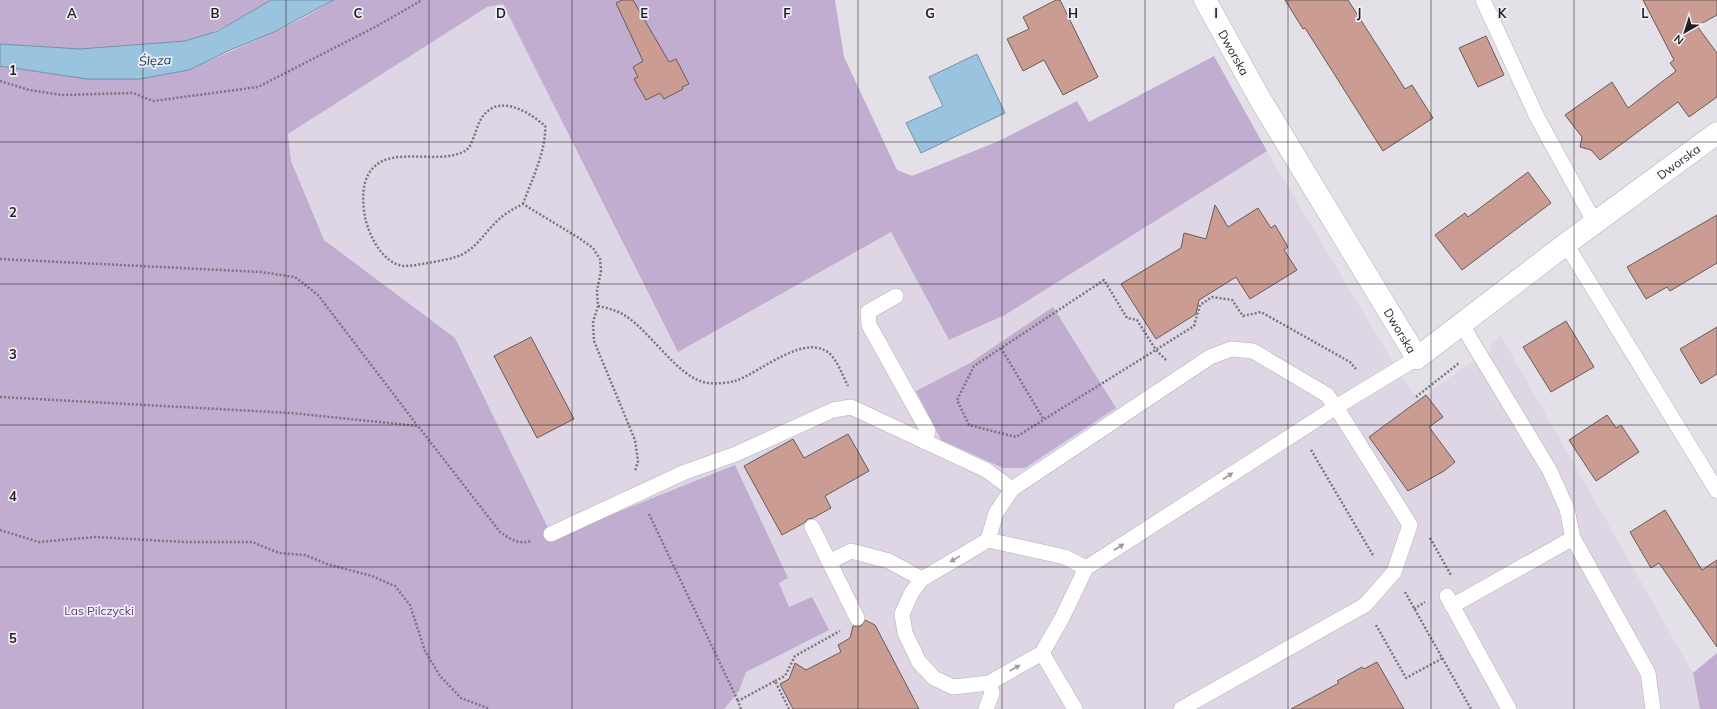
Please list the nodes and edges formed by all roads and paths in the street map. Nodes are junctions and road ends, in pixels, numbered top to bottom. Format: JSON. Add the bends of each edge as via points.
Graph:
{"nodes":[{"id":1,"x":422,"y":0,"type":"edge"},
{"id":2,"x":1205,"y":0,"type":"edge"},
{"id":3,"x":1483,"y":0,"type":"edge"},
{"id":4,"x":0,"y":81,"type":"edge"},
{"id":5,"x":1717,"y":133,"type":"edge"},
{"id":6,"x":523,"y":204,"type":"junction"},
{"id":7,"x":1595,"y":223,"type":"junction"},
{"id":8,"x":1566,"y":244,"type":"junction"},
{"id":9,"x":0,"y":259,"type":"edge"},
{"id":10,"x":896,"y":296,"type":"dead end"},
{"id":11,"x":598,"y":306,"type":"junction"},
{"id":12,"x":1462,"y":325,"type":"junction"},
{"id":13,"x":1001,"y":348,"type":"junction"},
{"id":14,"x":1477,"y":349,"type":"junction"},
{"id":15,"x":1156,"y":350,"type":"dead end"},
{"id":16,"x":1152,"y":352,"type":"dead end"},
{"id":17,"x":1417,"y":358,"type":"junction"},
{"id":18,"x":0,"y":397,"type":"edge"},
{"id":19,"x":1416,"y":397,"type":"dead end"},
{"id":20,"x":851,"y":407,"type":"junction"},
{"id":21,"x":1336,"y":407,"type":"junction"},
{"id":22,"x":1044,"y":420,"type":"junction"},
{"id":23,"x":418,"y":426,"type":"junction"},
{"id":24,"x":925,"y":442,"type":"junction"},
{"id":25,"x":1012,"y":488,"type":"junction"},
{"id":26,"x":1717,"y":491,"type":"edge"},
{"id":27,"x":639,"y":493,"type":"junction"},
{"id":28,"x":1410,"y":525,"type":"junction"},
{"id":29,"x":812,"y":527,"type":"dead end"},
{"id":30,"x":0,"y":530,"type":"edge"},
{"id":31,"x":551,"y":534,"type":"joint"},
{"id":32,"x":1572,"y":538,"type":"junction"},
{"id":33,"x":988,"y":540,"type":"junction"},
{"id":34,"x":829,"y":562,"type":"junction"},
{"id":35,"x":1086,"y":568,"type":"junction"},
{"id":36,"x":1453,"y":578,"type":"dead end"},
{"id":37,"x":922,"y":579,"type":"junction"},
{"id":38,"x":1364,"y":605,"type":"junction"},
{"id":39,"x":857,"y":618,"type":"joint"},
{"id":40,"x":1042,"y":653,"type":"junction"},
{"id":41,"x":1443,"y":658,"type":"dead end"},
{"id":42,"x":775,"y":681,"type":"junction"},
{"id":43,"x":989,"y":684,"type":"junction"},
{"id":44,"x":738,"y":701,"type":"junction"},
{"id":45,"x":490,"y":709,"type":"edge"},
{"id":46,"x":741,"y":709,"type":"edge"},
{"id":47,"x":789,"y":709,"type":"edge"},
{"id":48,"x":986,"y":709,"type":"edge"},
{"id":49,"x":1075,"y":709,"type":"edge"},
{"id":50,"x":1181,"y":709,"type":"edge"},
{"id":51,"x":1510,"y":709,"type":"edge"},
{"id":52,"x":1653,"y":709,"type":"edge"}],
"edges":[{"from":1,"to":4,"type":"path","via":[[258,87],[153,101],[133,93],[62,95],[29,90]]},
{"from":2,"to":17,"type":"street","name":"Dworska","via":[[1260,99]]},
{"from":3,"to":7,"type":"lane","via":[[1538,117]]},
{"from":5,"to":7,"type":"street","name":"Dworska"},
{"from":6,"to":6,"type":"path","via":[[508,212],[473,247],[460,255],[404,266],[392,261],[380,251],[365,218],[363,202],[367,175],[374,166],[384,160],[397,158],[458,154],[468,149],[480,121],[488,110],[499,105],[525,112],[545,126],[546,134]]},
{"from":6,"to":11,"type":"path","via":[[593,248],[600,259],[602,271],[597,292]]},
{"from":7,"to":8,"type":"street","name":"Dworska"},
{"from":8,"to":12,"type":"street","name":"Dworska"},
{"from":8,"to":26,"type":"lane"},
{"from":9,"to":23,"type":"path","via":[[261,272],[295,277],[318,295]]},
{"from":10,"to":24,"type":"lane","via":[[868,312],[869,325],[928,431]]},
{"from":11,"to":20,"type":"path","via":[[612,309],[636,323],[679,367],[693,378],[707,383],[736,381],[790,353],[811,347],[821,349],[838,365],[853,398]]},
{"from":11,"to":27,"type":"path","via":[[593,322],[594,341],[635,440],[638,461],[633,478]]},
{"from":12,"to":14,"type":"lane"},
{"from":12,"to":17,"type":"street","name":"Dworska"},
{"from":13,"to":15,"type":"path","via":[[1104,280],[1128,318],[1137,320]]},
{"from":13,"to":22,"type":"path"},
{"from":13,"to":22,"type":"path","via":[[974,366],[957,400],[969,425],[1016,437]]},
{"from":14,"to":19,"type":"path"},
{"from":14,"to":32,"type":"lane","via":[[1550,471],[1567,509]]},
{"from":16,"to":22,"type":"path"},
{"from":17,"to":21,"type":"lane"},
{"from":18,"to":23,"type":"path","via":[[291,413]]},
{"from":20,"to":24,"type":"lane"},
{"from":20,"to":27,"type":"lane","via":[[833,410],[736,454],[685,472]]},
{"from":21,"to":25,"type":"lane","via":[[1327,395],[1253,351],[1231,349],[1210,357]]},
{"from":21,"to":28,"type":"lane"},
{"from":35,"to":21,"type":"lane","one_way":true},
{"from":23,"to":31,"type":"path","via":[[500,532],[515,542],[527,543]]},
{"from":24,"to":25,"type":"lane","via":[[986,470]]},
{"from":25,"to":33,"type":"lane","via":[[996,512]]},
{"from":27,"to":31,"type":"lane"},
{"from":27,"to":44,"type":"path"},
{"from":28,"to":36,"type":"path","via":[[1423,525]]},
{"from":28,"to":38,"type":"lane","via":[[1394,572]]},
{"from":29,"to":34,"type":"lane"},
{"from":30,"to":45,"type":"path","via":[[39,542],[95,537],[183,542],[252,542],[279,553],[305,555],[327,564],[372,576],[394,586],[410,605],[425,651],[440,676],[461,698]]},
{"from":32,"to":51,"type":"lane","via":[[1450,601]]},
{"from":32,"to":52,"type":"lane","via":[[1648,673]]},
{"from":33,"to":35,"type":"lane","via":[[1064,557]]},
{"from":33,"to":37,"type":"lane","one_way":true},
{"from":34,"to":37,"type":"lane","via":[[851,551],[889,561]]},
{"from":34,"to":39,"type":"lane"},
{"from":35,"to":40,"type":"lane"},
{"from":37,"to":43,"type":"lane","via":[[912,592],[902,614],[905,633],[919,662],[934,678],[954,687]]},
{"from":38,"to":41,"type":"path","via":[[1406,678]]},
{"from":38,"to":50,"type":"lane"},
{"from":39,"to":42,"type":"path","via":[[842,630],[794,656],[785,676]]},
{"from":43,"to":40,"type":"lane","one_way":true},
{"from":40,"to":49,"type":"lane"},
{"from":42,"to":44,"type":"path"},
{"from":42,"to":47,"type":"path"},
{"from":43,"to":48,"type":"lane","via":[[992,693]]},
{"from":44,"to":46,"type":"path"}]}
